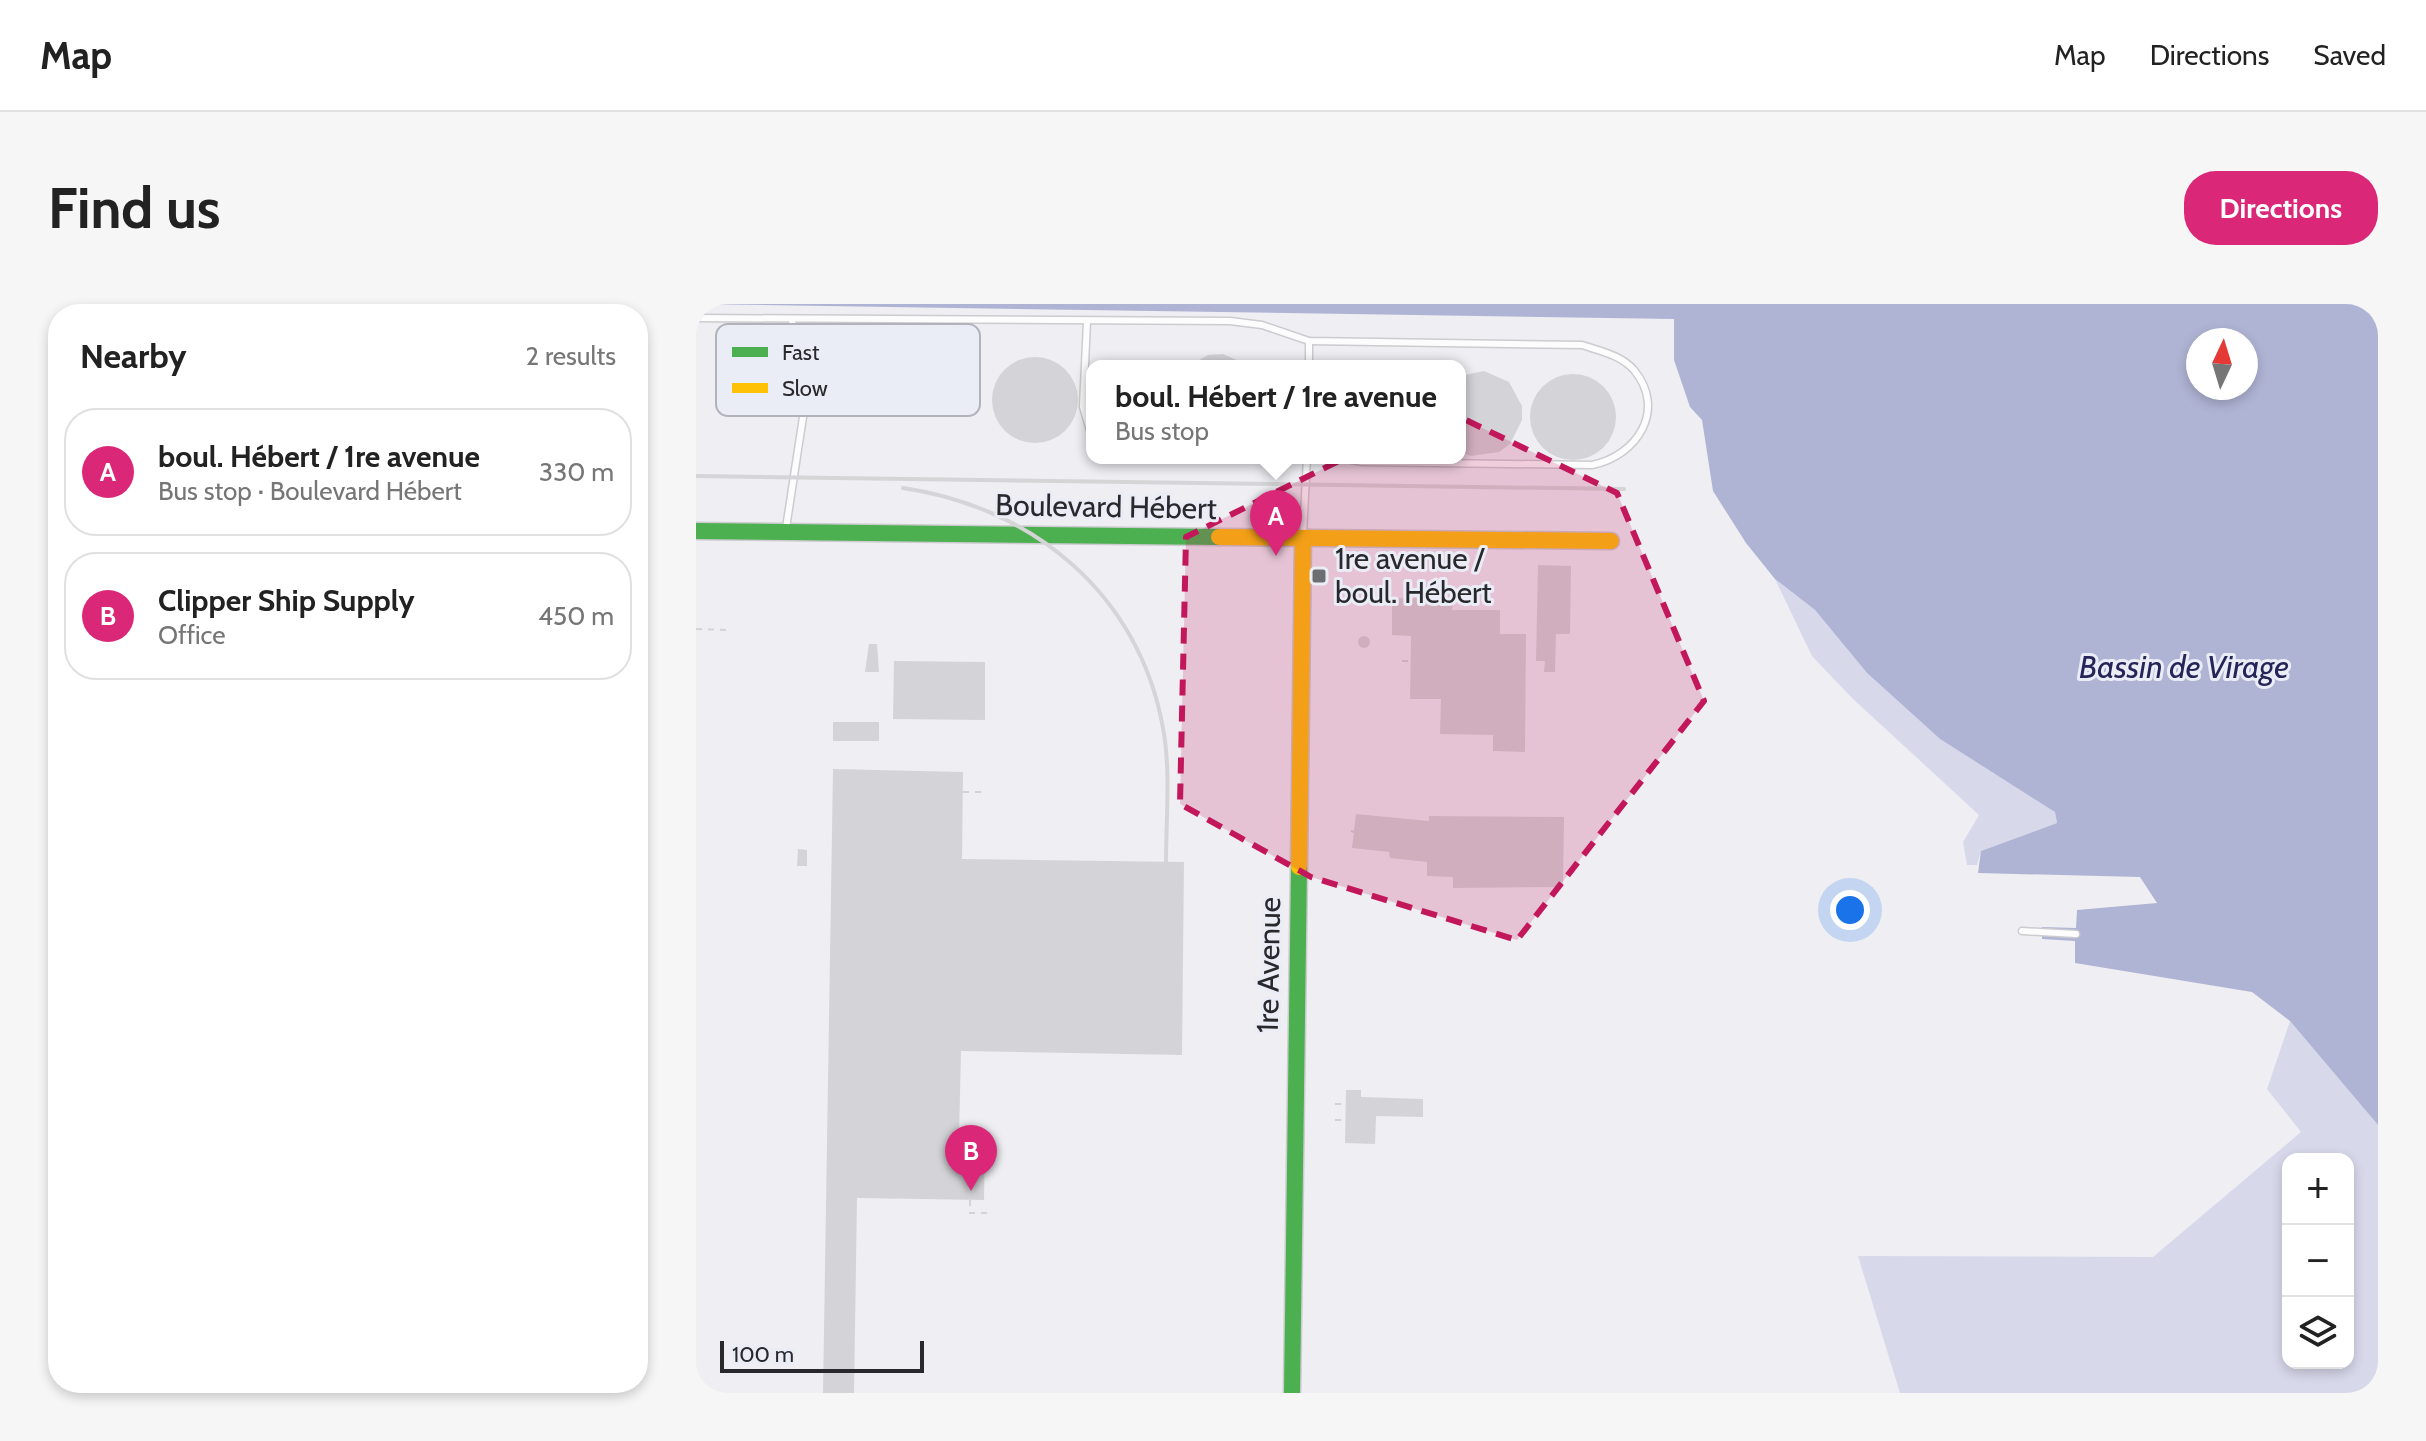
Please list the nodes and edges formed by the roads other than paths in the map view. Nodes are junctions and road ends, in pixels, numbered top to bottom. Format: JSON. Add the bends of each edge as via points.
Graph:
{"nodes":[{"id":1,"x":696,"y":318,"type":"edge"},
{"id":2,"x":792,"y":319,"type":"junction"},
{"id":3,"x":1087,"y":322,"type":"junction"},
{"id":4,"x":792,"y":324,"type":"edge"},
{"id":5,"x":1309,"y":341,"type":"junction"},
{"id":6,"x":1309,"y":360,"type":"edge"},
{"id":7,"x":803,"y":416,"type":"edge"},
{"id":8,"x":1086,"y":417,"type":"edge"},
{"id":9,"x":1466,"y":463,"type":"edge"},
{"id":10,"x":1307,"y":464,"type":"edge"},
{"id":11,"x":696,"y":531,"type":"edge"},
{"id":12,"x":786,"y":532,"type":"junction"},
{"id":13,"x":1303,"y":538,"type":"junction"},
{"id":14,"x":1611,"y":541,"type":"dead end"},
{"id":15,"x":2022,"y":931,"type":"dead end"},
{"id":16,"x":2076,"y":934,"type":"dead end"},
{"id":17,"x":1292,"y":1393,"type":"edge"}],
"edges":[{"from":1,"to":2,"type":"lane"},
{"from":2,"to":3,"type":"lane"},
{"from":2,"to":4,"type":"lane"},
{"from":3,"to":5,"type":"lane","via":[[1230,321]]},
{"from":3,"to":8,"type":"lane"},
{"from":5,"to":6,"type":"lane"},
{"from":5,"to":9,"type":"lane","via":[[1582,345],[1612,355],[1633,370],[1647,405],[1639,438],[1611,462]]},
{"from":7,"to":12,"type":"lane"},
{"from":10,"to":13,"type":"lane"},
{"from":11,"to":12,"type":"street","name":"Boulevard Hébert"},
{"from":12,"to":13,"type":"street","name":"Boulevard Hébert"},
{"from":13,"to":14,"type":"street","name":"Boulevard Hébert"},
{"from":13,"to":17,"type":"street","name":"1re Avenue"},
{"from":15,"to":16,"type":"lane"}]}
